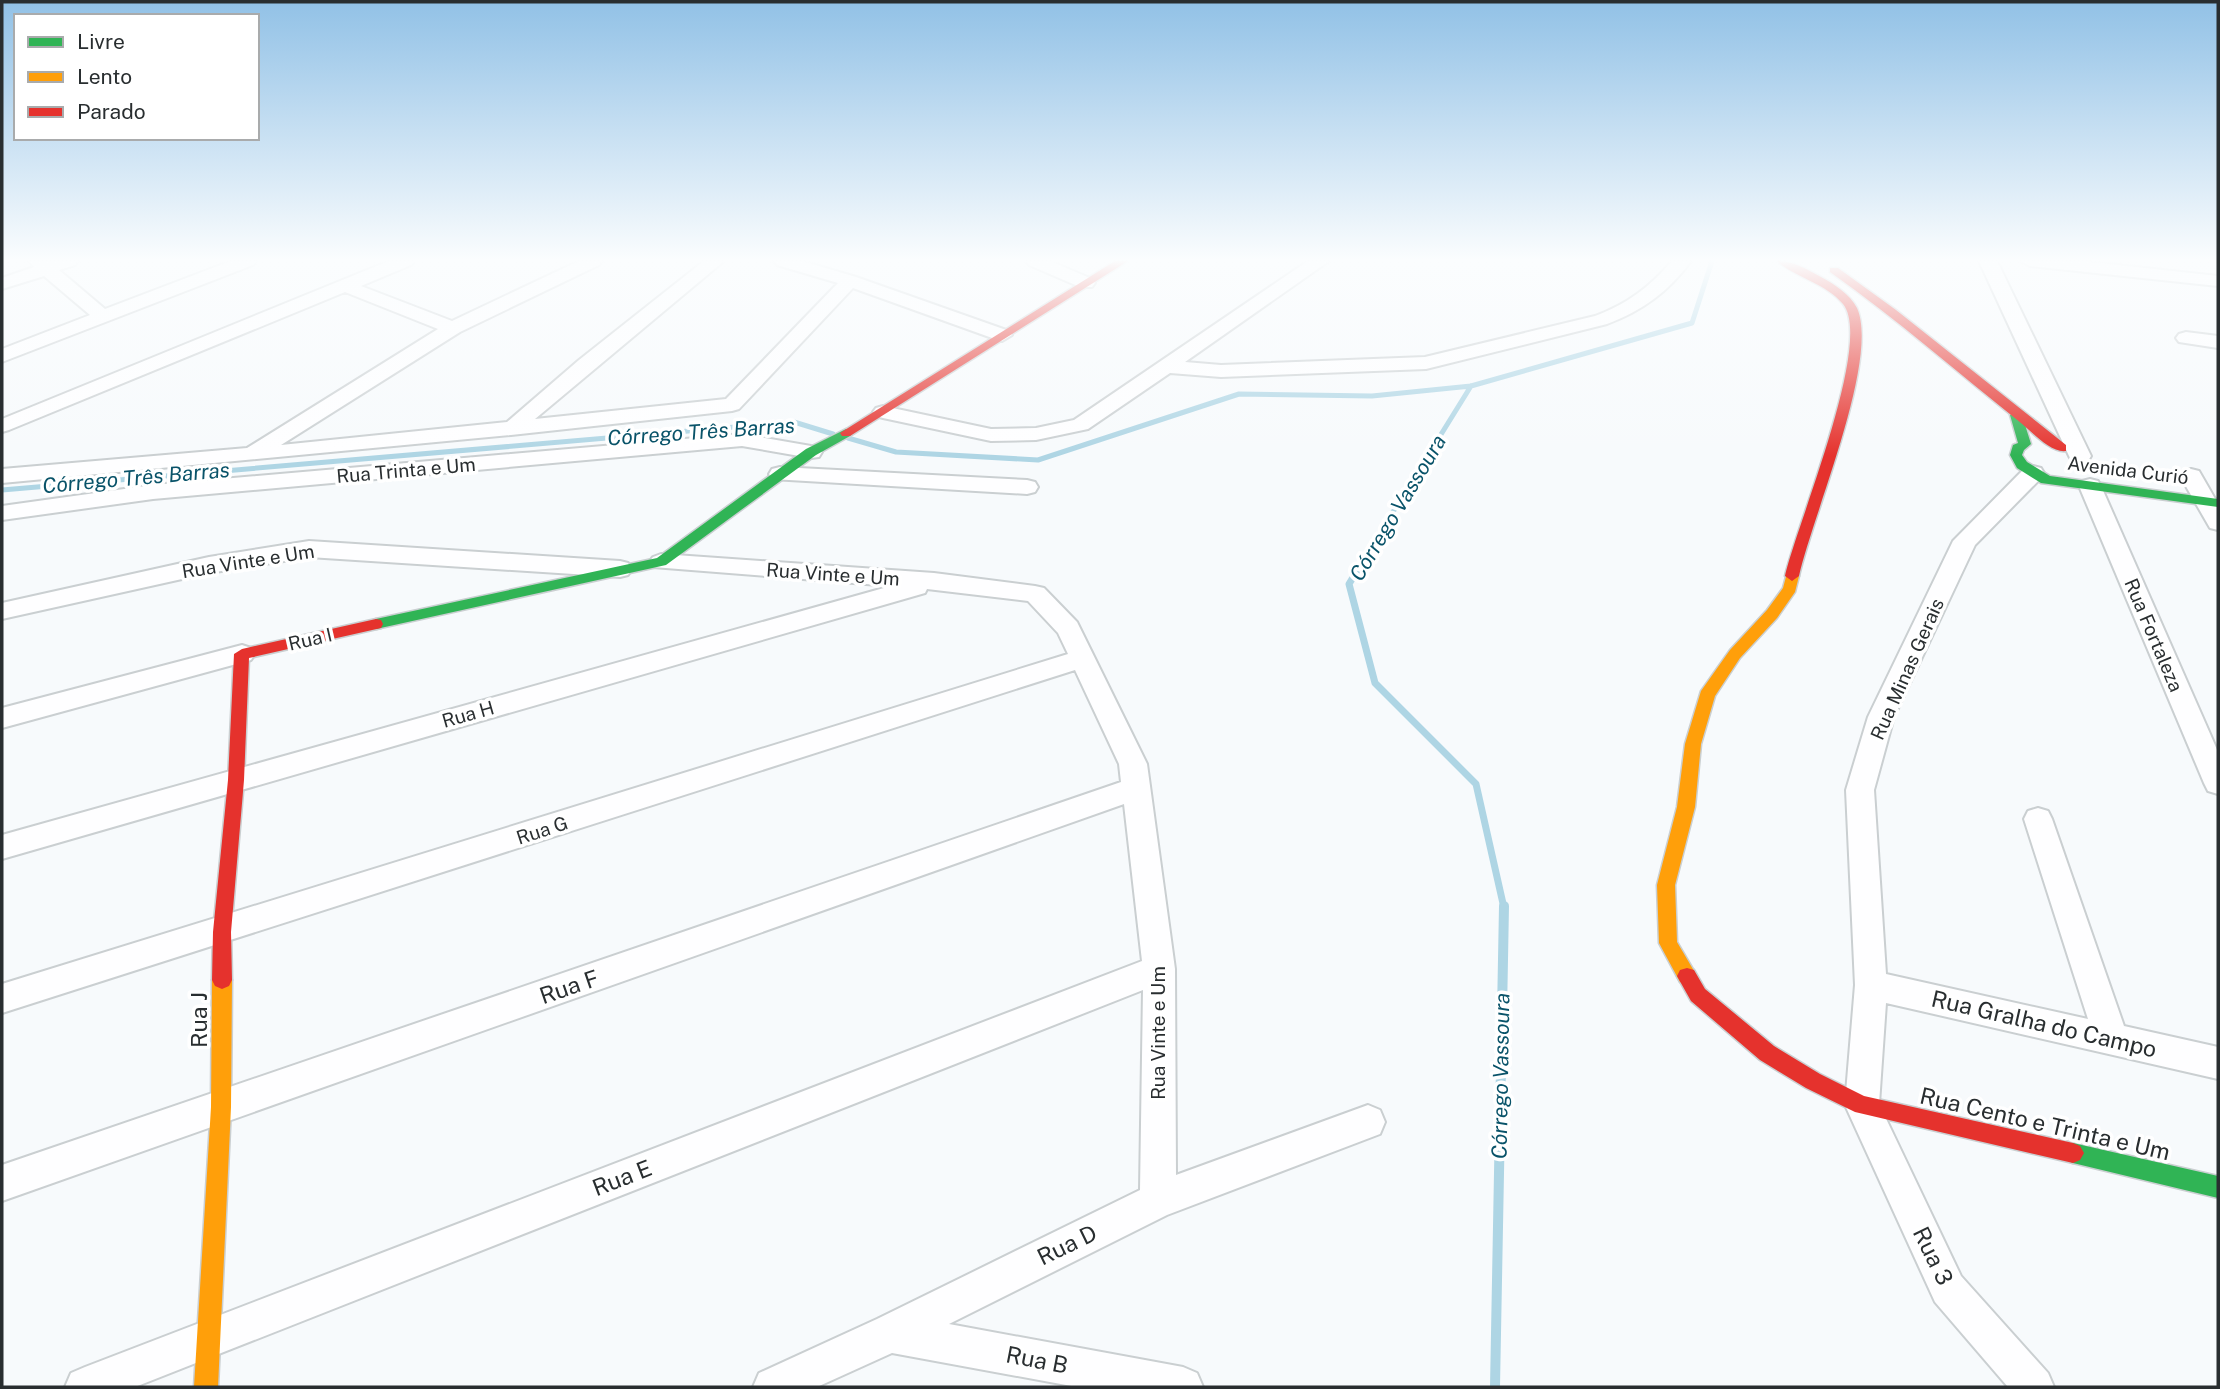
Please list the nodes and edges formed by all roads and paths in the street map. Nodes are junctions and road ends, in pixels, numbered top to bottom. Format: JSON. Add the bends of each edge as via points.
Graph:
{"nodes":[{"id":1,"x":80,"y":326,"type":"edge"},
{"id":2,"x":249,"y":326,"type":"edge"},
{"id":3,"x":447,"y":326,"type":"edge"},
{"id":4,"x":458,"y":326,"type":"edge"},
{"id":5,"x":635,"y":326,"type":"edge"},
{"id":6,"x":805,"y":326,"type":"edge"},
{"id":7,"x":976,"y":326,"type":"edge"},
{"id":8,"x":1017,"y":326,"type":"edge"},
{"id":9,"x":1226,"y":326,"type":"edge"},
{"id":10,"x":1574,"y":326,"type":"edge"},
{"id":11,"x":1855,"y":326,"type":"edge"},
{"id":12,"x":1910,"y":326,"type":"edge"},
{"id":13,"x":2020,"y":326,"type":"edge"},
{"id":14,"x":453,"y":328,"type":"junction"},
{"id":15,"x":1002,"y":335,"type":"junction"},
{"id":16,"x":2186,"y":338,"type":"dead end"},
{"id":17,"x":2218,"y":342,"type":"edge"},
{"id":18,"x":2,"y":356,"type":"edge"},
{"id":19,"x":1167,"y":367,"type":"junction"},
{"id":20,"x":879,"y":414,"type":"junction"},
{"id":21,"x":2016,"y":415,"type":"junction"},
{"id":22,"x":2,"y":426,"type":"edge"},
{"id":23,"x":511,"y":429,"type":"junction"},
{"id":24,"x":2025,"y":444,"type":"junction"},
{"id":25,"x":2061,"y":448,"type":"junction"},
{"id":26,"x":811,"y":452,"type":"junction"},
{"id":27,"x":253,"y":454,"type":"junction"},
{"id":28,"x":2087,"y":468,"type":"junction"},
{"id":29,"x":2033,"y":473,"type":"junction"},
{"id":30,"x":780,"y":474,"type":"junction"},
{"id":31,"x":2,"y":476,"type":"edge"},
{"id":32,"x":2191,"y":476,"type":"dead end"},
{"id":33,"x":1027,"y":487,"type":"dead end"},
{"id":34,"x":2212,"y":502,"type":"edge"},
{"id":35,"x":2,"y":513,"type":"edge"},
{"id":36,"x":2218,"y":523,"type":"edge"},
{"id":37,"x":661,"y":562,"type":"junction"},
{"id":38,"x":620,"y":569,"type":"junction"},
{"id":39,"x":934,"y":581,"type":"junction"},
{"id":40,"x":2,"y":611,"type":"edge"},
{"id":41,"x":242,"y":654,"type":"junction"},
{"id":42,"x":1082,"y":659,"type":"junction"},
{"id":43,"x":2,"y":718,"type":"edge"},
{"id":44,"x":236,"y":780,"type":"junction"},
{"id":45,"x":2218,"y":783,"type":"edge"},
{"id":46,"x":1135,"y":789,"type":"junction"},
{"id":47,"x":2038,"y":819,"type":"dead end"},
{"id":48,"x":2,"y":847,"type":"edge"},
{"id":49,"x":222,"y":932,"type":"junction"},
{"id":50,"x":1159,"y":969,"type":"junction"},
{"id":51,"x":1871,"y":985,"type":"junction"},
{"id":52,"x":2,"y":999,"type":"edge"},
{"id":53,"x":2112,"y":1041,"type":"junction"},
{"id":54,"x":2218,"y":1063,"type":"edge"},
{"id":55,"x":1862,"y":1105,"type":"junction"},
{"id":56,"x":221,"y":1107,"type":"junction"},
{"id":57,"x":1368,"y":1122,"type":"dead end"},
{"id":58,"x":2,"y":1183,"type":"edge"},
{"id":59,"x":2218,"y":1187,"type":"edge"},
{"id":60,"x":1158,"y":1200,"type":"junction"},
{"id":61,"x":891,"y":1333,"type":"junction"},
{"id":62,"x":211,"y":1338,"type":"junction"},
{"id":63,"x":85,"y":1387,"type":"edge"},
{"id":64,"x":206,"y":1387,"type":"edge"},
{"id":65,"x":774,"y":1387,"type":"edge"},
{"id":66,"x":1183,"y":1387,"type":"edge"},
{"id":67,"x":2034,"y":1387,"type":"edge"}],
"edges":[{"from":1,"to":18,"type":"street"},
{"from":2,"to":22,"type":"street"},
{"from":3,"to":14,"type":"street"},
{"from":4,"to":14,"type":"street"},
{"from":5,"to":23,"type":"street"},
{"from":6,"to":23,"type":"street","via":[[732,405]]},
{"from":7,"to":15,"type":"street"},
{"from":8,"to":15,"type":"street"},
{"from":9,"to":19,"type":"street"},
{"from":10,"to":19,"type":"street","via":[[1426,363],[1221,371]]},
{"from":11,"to":55,"type":"street","name":"Rua Cento e Trinta e Um","via":[[1847,399],[1797,553],[1790,589],[1707,695],[1666,885],[1668,943],[1698,995],[1767,1053]]},
{"from":12,"to":21,"type":"street"},
{"from":13,"to":28,"type":"street","name":"Rua Fortaleza"},
{"from":14,"to":27,"type":"street"},
{"from":15,"to":20,"type":"street"},
{"from":16,"to":17,"type":"street"},
{"from":19,"to":20,"type":"street","via":[[1081,425],[1036,434],[991,435]]},
{"from":20,"to":26,"type":"street"},
{"from":21,"to":24,"type":"street"},
{"from":21,"to":25,"type":"street"},
{"from":23,"to":27,"type":"street"},
{"from":24,"to":25,"type":"street","name":"Avenida Curió"},
{"from":24,"to":29,"type":"street","via":[[2016,455]]},
{"from":25,"to":28,"type":"street","name":"Avenida Curió"},
{"from":26,"to":30,"type":"street"},
{"from":26,"to":35,"type":"street","name":"Rua Trinta e Um","via":[[742,440],[153,492]]},
{"from":27,"to":31,"type":"street"},
{"from":28,"to":29,"type":"street","name":"Avenida Curió","via":[[2058,483]]},
{"from":28,"to":34,"type":"street","name":"Avenida Curió"},
{"from":28,"to":45,"type":"street","name":"Rua Fortaleza"},
{"from":29,"to":51,"type":"street","name":"Rua Minas Gerais","via":[[1965,541],[1881,717],[1860,790]]},
{"from":30,"to":33,"type":"street"},
{"from":30,"to":37,"type":"street"},
{"from":32,"to":34,"type":"street"},
{"from":34,"to":36,"type":"street"},
{"from":37,"to":38,"type":"street","name":"Rua Vinte e Um"},
{"from":37,"to":39,"type":"street","name":"Rua Vinte e Um"},
{"from":38,"to":40,"type":"street","name":"Rua Vinte e Um","via":[[309,549],[209,565]]},
{"from":38,"to":41,"type":"street","name":"Rua I"},
{"from":39,"to":42,"type":"street","name":"Rua Vinte e Um","via":[[1035,594],[1068,628]]},
{"from":39,"to":44,"type":"street","name":"Rua H"},
{"from":41,"to":43,"type":"street","name":"Rua I"},
{"from":41,"to":44,"type":"street","name":"Rua J"},
{"from":42,"to":46,"type":"street","name":"Rua Vinte e Um","via":[[1133,764]]},
{"from":42,"to":49,"type":"street","name":"Rua G"},
{"from":44,"to":48,"type":"street","name":"Rua H"},
{"from":44,"to":49,"type":"street","name":"Rua J"},
{"from":46,"to":50,"type":"street","name":"Rua Vinte e Um"},
{"from":46,"to":56,"type":"street","name":"Rua F"},
{"from":47,"to":53,"type":"street"},
{"from":49,"to":52,"type":"street","name":"Rua G"},
{"from":49,"to":56,"type":"street","name":"Rua J"},
{"from":50,"to":60,"type":"street","name":"Rua Vinte e Um"},
{"from":50,"to":62,"type":"street","name":"Rua E"},
{"from":51,"to":53,"type":"street","name":"Rua Gralha do Campo"},
{"from":51,"to":55,"type":"street","name":"Rua Minas Gerais"},
{"from":53,"to":54,"type":"street","name":"Rua Gralha do Campo"},
{"from":55,"to":59,"type":"street","name":"Rua Cento e Trinta e Um"},
{"from":55,"to":67,"type":"street","name":"Rua 3","via":[[1948,1289]]},
{"from":56,"to":58,"type":"street","name":"Rua F"},
{"from":56,"to":62,"type":"street","name":"Rua J"},
{"from":57,"to":60,"type":"street","name":"Rua D"},
{"from":60,"to":61,"type":"street","name":"Rua D"},
{"from":61,"to":65,"type":"street","name":"Rua D"},
{"from":61,"to":66,"type":"street","name":"Rua B"},
{"from":62,"to":63,"type":"street","name":"Rua E"},
{"from":62,"to":64,"type":"street","name":"Rua J"}]}
